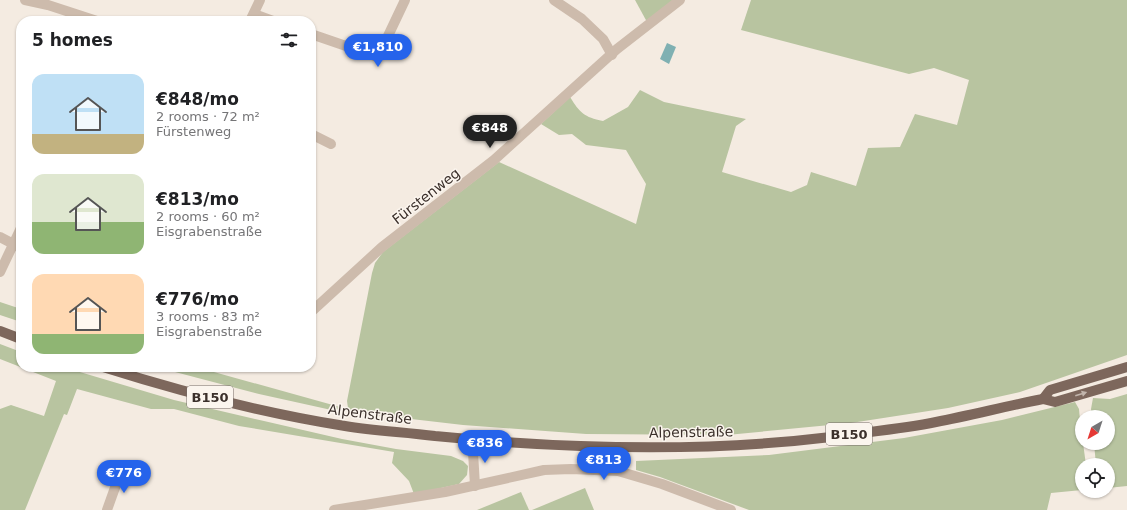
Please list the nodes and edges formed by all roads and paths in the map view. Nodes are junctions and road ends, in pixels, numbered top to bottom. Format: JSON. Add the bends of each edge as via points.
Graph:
{"nodes":[{"id":1,"x":25,"y":0,"type":"edge"},
{"id":2,"x":260,"y":0,"type":"edge"},
{"id":3,"x":405,"y":0,"type":"edge"},
{"id":4,"x":554,"y":0,"type":"edge"},
{"id":5,"x":680,"y":0,"type":"edge"},
{"id":6,"x":50,"y":3,"type":"edge"},
{"id":7,"x":84,"y":16,"type":"edge"},
{"id":8,"x":252,"y":16,"type":"edge"},
{"id":9,"x":316,"y":36,"type":"edge"},
{"id":10,"x":612,"y":54,"type":"junction"},
{"id":11,"x":316,"y":136,"type":"edge"},
{"id":12,"x":331,"y":144,"type":"dead end"},
{"id":13,"x":0,"y":237,"type":"edge"},
{"id":14,"x":16,"y":246,"type":"edge"},
{"id":15,"x":16,"y":248,"type":"edge"},
{"id":16,"x":0,"y":272,"type":"edge"},
{"id":17,"x":316,"y":307,"type":"edge"},
{"id":18,"x":0,"y":331,"type":"edge"},
{"id":19,"x":16,"y":337,"type":"edge"},
{"id":20,"x":1127,"y":367,"type":"edge"},
{"id":21,"x":119,"y":372,"type":"edge"},
{"id":22,"x":1127,"y":381,"type":"edge"},
{"id":23,"x":1043,"y":399,"type":"junction"},
{"id":24,"x":476,"y":440,"type":"junction"},
{"id":25,"x":118,"y":473,"type":"dead end"},
{"id":26,"x":475,"y":486,"type":"junction"},
{"id":27,"x":106,"y":510,"type":"edge"},
{"id":28,"x":334,"y":510,"type":"edge"},
{"id":29,"x":731,"y":510,"type":"edge"}],
"edges":[{"from":1,"to":6,"type":"street"},
{"from":2,"to":8,"type":"street"},
{"from":3,"to":9,"type":"street","via":[[378,57]]},
{"from":4,"to":10,"type":"street","via":[[582,19],[603,39]]},
{"from":5,"to":10,"type":"street","name":"Fürstenweg"},
{"from":6,"to":7,"type":"street"},
{"from":10,"to":17,"type":"street","name":"Fürstenweg","via":[[494,160],[382,247]]},
{"from":11,"to":12,"type":"street"},
{"from":13,"to":14,"type":"street"},
{"from":15,"to":16,"type":"street"},
{"from":18,"to":19,"type":"main road"},
{"from":20,"to":23,"type":"main road","name":"Alpenstraße","number":"B150","via":[[1050,390]]},
{"from":21,"to":24,"type":"main road","name":"Alpenstraße","number":"B150","via":[[217,399],[318,421]]},
{"from":23,"to":22,"type":"main road","name":"Alpenstraße","number":"B150","one_way":true,"via":[[1055,402]]},
{"from":23,"to":24,"type":"main road","name":"Alpenstraße","number":"B150","via":[[934,422],[830,437],[726,446],[556,446]]},
{"from":24,"to":26,"type":"street","via":[[473,452]]},
{"from":25,"to":27,"type":"street"},
{"from":26,"to":28,"type":"street"},
{"from":26,"to":29,"type":"street","via":[[544,470],[571,468],[618,471],[662,484]]}]}
